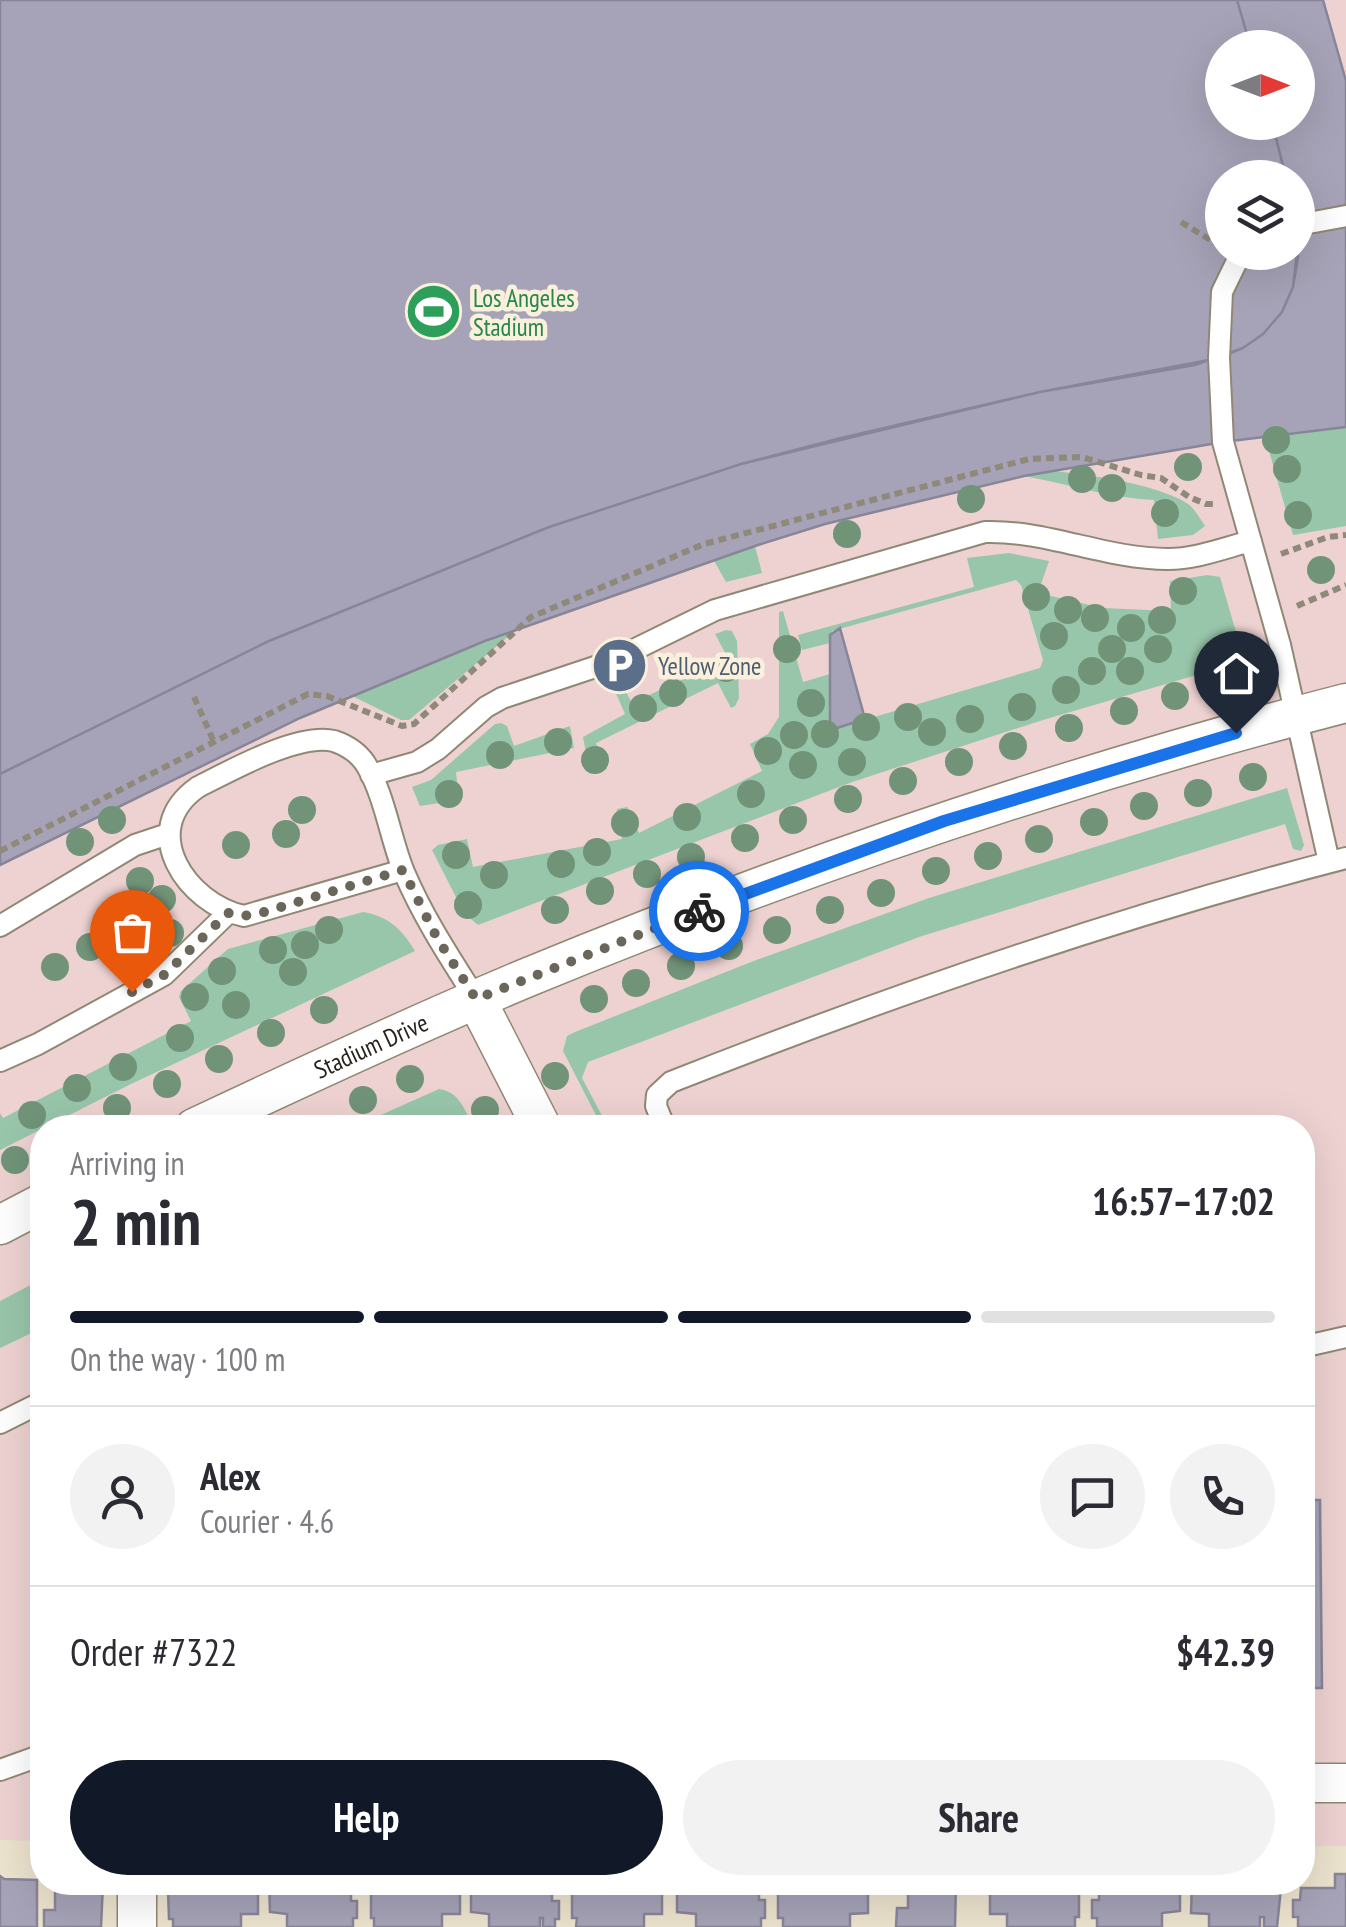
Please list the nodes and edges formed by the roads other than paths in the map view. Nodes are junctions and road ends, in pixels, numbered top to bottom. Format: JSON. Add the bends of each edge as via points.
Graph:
{"nodes":[{"id":1,"x":1346,"y":216,"type":"edge"},
{"id":2,"x":1315,"y":222,"type":"edge"},
{"id":3,"x":1233,"y":270,"type":"edge"},
{"id":4,"x":1250,"y":541,"type":"junction"},
{"id":5,"x":1346,"y":704,"type":"edge"},
{"id":6,"x":1294,"y":717,"type":"junction"},
{"id":7,"x":371,"y":775,"type":"junction"},
{"id":8,"x":168,"y":834,"type":"junction"},
{"id":9,"x":1337,"y":860,"type":"edge"},
{"id":10,"x":403,"y":870,"type":"junction"},
{"id":11,"x":228,"y":913,"type":"junction"},
{"id":12,"x":0,"y":926,"type":"edge"},
{"id":13,"x":476,"y":999,"type":"junction"},
{"id":14,"x":0,"y":1061,"type":"edge"},
{"id":15,"x":222,"y":1115,"type":"edge"},
{"id":16,"x":535,"y":1115,"type":"edge"},
{"id":17,"x":660,"y":1115,"type":"edge"},
{"id":18,"x":30,"y":1209,"type":"edge"},
{"id":19,"x":0,"y":1225,"type":"edge"},
{"id":20,"x":1346,"y":1336,"type":"edge"},
{"id":21,"x":1315,"y":1344,"type":"edge"},
{"id":22,"x":30,"y":1408,"type":"edge"},
{"id":23,"x":0,"y":1423,"type":"edge"},
{"id":24,"x":30,"y":1759,"type":"edge"},
{"id":25,"x":0,"y":1770,"type":"edge"},
{"id":26,"x":1315,"y":1782,"type":"edge"},
{"id":27,"x":1346,"y":1783,"type":"edge"},
{"id":28,"x":137,"y":1895,"type":"edge"},
{"id":29,"x":138,"y":1927,"type":"edge"}],
"edges":[{"from":1,"to":2,"type":"lane"},
{"from":3,"to":4,"type":"lane","via":[[1222,292],[1223,442]]},
{"from":4,"to":6,"type":"lane"},
{"from":4,"to":7,"type":"lane","via":[[1168,560],[1012,531],[985,532],[715,610],[606,663],[502,698],[417,762]]},
{"from":5,"to":6,"type":"street","name":"Stadium Drive"},
{"from":6,"to":9,"type":"lane"},
{"from":6,"to":13,"type":"street","name":"Stadium Drive","via":[[944,821]]},
{"from":7,"to":8,"type":"lane","via":[[355,751],[336,742],[298,743],[184,797]]},
{"from":7,"to":10,"type":"lane"},
{"from":8,"to":11,"type":"lane","via":[[177,865]]},
{"from":8,"to":12,"type":"lane","via":[[135,844]]},
{"from":9,"to":17,"type":"lane","via":[[941,980],[671,1082],[657,1095]]},
{"from":10,"to":11,"type":"lane","via":[[261,913]]},
{"from":10,"to":13,"type":"lane"},
{"from":11,"to":14,"type":"lane","via":[[164,975]]},
{"from":13,"to":15,"type":"street","name":"Stadium Drive"},
{"from":13,"to":16,"type":"street"},
{"from":18,"to":19,"type":"street"},
{"from":20,"to":21,"type":"lane"},
{"from":22,"to":23,"type":"lane"},
{"from":24,"to":25,"type":"lane"},
{"from":26,"to":27,"type":"street"},
{"from":28,"to":29,"type":"street"}]}
